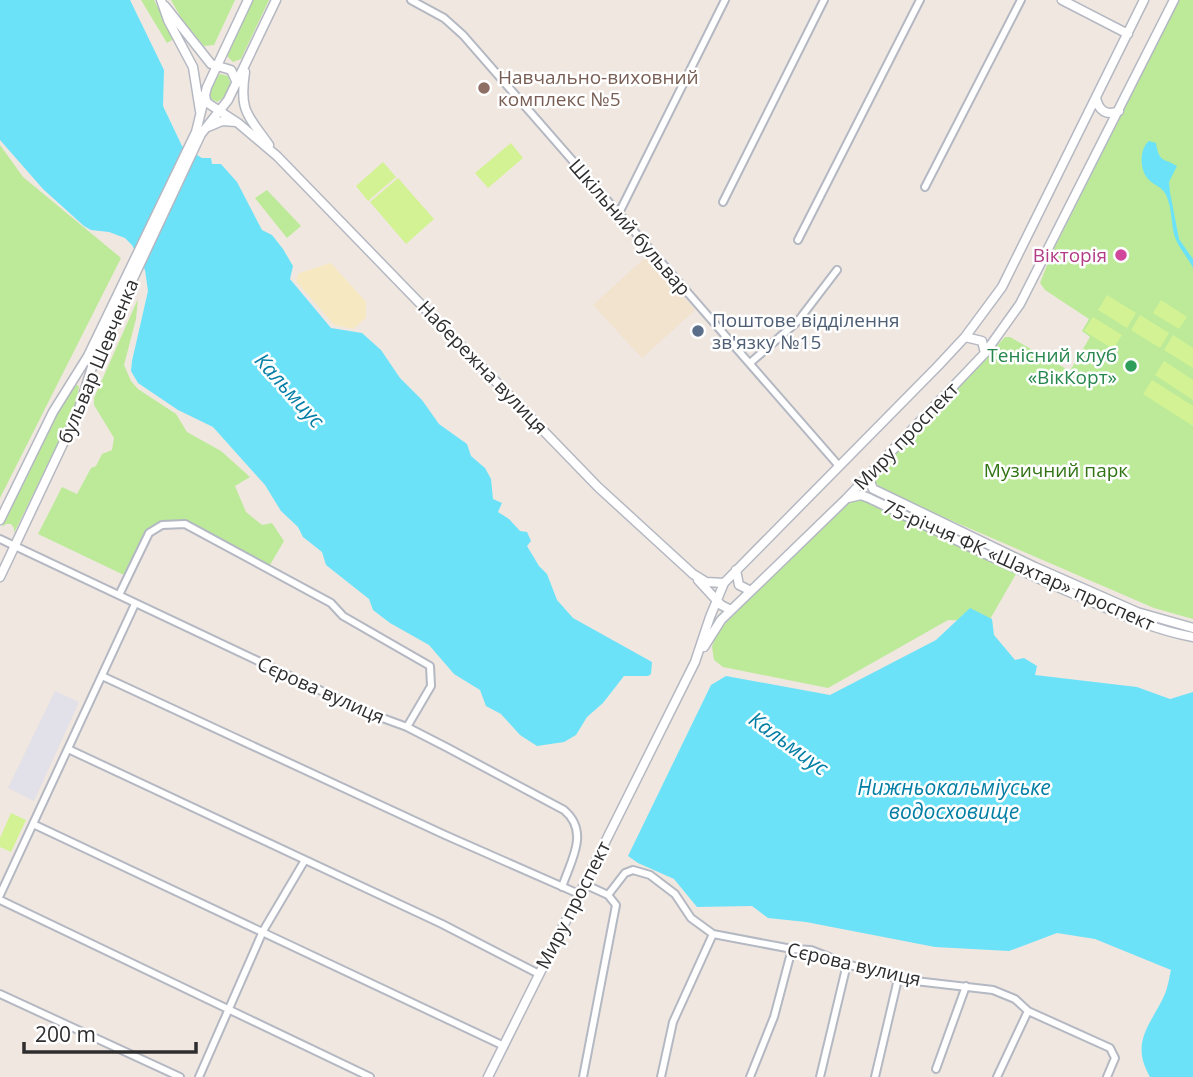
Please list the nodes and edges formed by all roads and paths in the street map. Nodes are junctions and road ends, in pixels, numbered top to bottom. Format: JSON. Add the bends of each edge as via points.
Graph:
{"nodes":[{"id":1,"x":161,"y":0,"type":"edge"},
{"id":2,"x":247,"y":0,"type":"edge"},
{"id":3,"x":276,"y":0,"type":"edge"},
{"id":4,"x":411,"y":0,"type":"edge"},
{"id":5,"x":726,"y":0,"type":"edge"},
{"id":6,"x":824,"y":0,"type":"edge"},
{"id":7,"x":920,"y":0,"type":"edge"},
{"id":8,"x":1021,"y":0,"type":"edge"},
{"id":9,"x":1062,"y":0,"type":"edge"},
{"id":10,"x":1144,"y":0,"type":"edge"},
{"id":11,"x":1171,"y":3,"type":"edge"},
{"id":12,"x":1128,"y":34,"type":"junction"},
{"id":13,"x":201,"y":52,"type":"junction"},
{"id":14,"x":246,"y":64,"type":"junction"},
{"id":15,"x":217,"y":67,"type":"junction"},
{"id":16,"x":237,"y":83,"type":"junction"},
{"id":17,"x":205,"y":94,"type":"junction"},
{"id":18,"x":1096,"y":98,"type":"junction"},
{"id":19,"x":220,"y":110,"type":"junction"},
{"id":20,"x":1119,"y":111,"type":"junction"},
{"id":21,"x":201,"y":114,"type":"junction"},
{"id":22,"x":238,"y":122,"type":"junction"},
{"id":23,"x":199,"y":133,"type":"junction"},
{"id":24,"x":277,"y":156,"type":"junction"},
{"id":25,"x":925,"y":187,"type":"dead end"},
{"id":26,"x":723,"y":202,"type":"dead end"},
{"id":27,"x":619,"y":213,"type":"junction"},
{"id":28,"x":798,"y":240,"type":"dead end"},
{"id":29,"x":837,"y":270,"type":"dead end"},
{"id":30,"x":119,"y":300,"type":"junction"},
{"id":31,"x":965,"y":337,"type":"junction"},
{"id":32,"x":985,"y":353,"type":"junction"},
{"id":33,"x":750,"y":363,"type":"junction"},
{"id":34,"x":839,"y":466,"type":"junction"},
{"id":35,"x":872,"y":472,"type":"junction"},
{"id":36,"x":846,"y":499,"type":"junction"},
{"id":37,"x":0,"y":520,"type":"edge"},
{"id":38,"x":951,"y":533,"type":"junction"},
{"id":39,"x":0,"y":539,"type":"edge"},
{"id":40,"x":15,"y":546,"type":"junction"},
{"id":41,"x":736,"y":570,"type":"junction"},
{"id":42,"x":1033,"y":571,"type":"junction"},
{"id":43,"x":693,"y":574,"type":"junction"},
{"id":44,"x":0,"y":577,"type":"edge"},
{"id":45,"x":724,"y":583,"type":"junction"},
{"id":46,"x":705,"y":587,"type":"junction"},
{"id":47,"x":751,"y":591,"type":"junction"},
{"id":48,"x":119,"y":596,"type":"junction"},
{"id":49,"x":716,"y":600,"type":"junction"},
{"id":50,"x":135,"y":604,"type":"junction"},
{"id":51,"x":731,"y":610,"type":"junction"},
{"id":52,"x":710,"y":617,"type":"junction"},
{"id":53,"x":1193,"y":628,"type":"edge"},
{"id":54,"x":1193,"y":637,"type":"edge"},
{"id":55,"x":696,"y":660,"type":"junction"},
{"id":56,"x":102,"y":676,"type":"junction"},
{"id":57,"x":407,"y":727,"type":"junction"},
{"id":58,"x":68,"y":749,"type":"junction"},
{"id":59,"x":33,"y":824,"type":"junction"},
{"id":60,"x":305,"y":860,"type":"junction"},
{"id":61,"x":584,"y":884,"type":"junction"},
{"id":62,"x":562,"y":887,"type":"junction"},
{"id":63,"x":579,"y":894,"type":"junction"},
{"id":64,"x":0,"y":895,"type":"edge"},
{"id":65,"x":608,"y":895,"type":"junction"},
{"id":66,"x":0,"y":900,"type":"edge"},
{"id":67,"x":263,"y":931,"type":"junction"},
{"id":68,"x":713,"y":934,"type":"junction"},
{"id":69,"x":792,"y":949,"type":"junction"},
{"id":70,"x":848,"y":964,"type":"junction"},
{"id":71,"x":539,"y":974,"type":"junction"},
{"id":72,"x":898,"y":979,"type":"junction"},
{"id":73,"x":966,"y":986,"type":"junction"},
{"id":74,"x":0,"y":994,"type":"edge"},
{"id":75,"x":228,"y":1009,"type":"junction"},
{"id":76,"x":1028,"y":1011,"type":"junction"},
{"id":77,"x":504,"y":1046,"type":"junction"},
{"id":78,"x":936,"y":1069,"type":"dead end"},
{"id":79,"x":180,"y":1077,"type":"edge"},
{"id":80,"x":199,"y":1077,"type":"edge"},
{"id":81,"x":370,"y":1077,"type":"edge"},
{"id":82,"x":488,"y":1077,"type":"edge"},
{"id":83,"x":583,"y":1077,"type":"edge"},
{"id":84,"x":661,"y":1077,"type":"edge"},
{"id":85,"x":750,"y":1077,"type":"edge"},
{"id":86,"x":820,"y":1077,"type":"edge"},
{"id":87,"x":875,"y":1077,"type":"edge"},
{"id":88,"x":997,"y":1077,"type":"edge"},
{"id":89,"x":1107,"y":1077,"type":"edge"}],
"edges":[{"from":1,"to":13,"type":"main road"},
{"from":1,"to":21,"type":"main road","via":[[193,67]]},
{"from":2,"to":13,"type":"main road","via":[[219,50],[213,55]]},
{"from":2,"to":15,"type":"main road","name":"бульвар Шевченка"},
{"from":3,"to":14,"type":"main road","name":"бульвар Шевченка"},
{"from":4,"to":27,"type":"street","name":"Шкільний бульвар","via":[[451,23]]},
{"from":5,"to":27,"type":"street"},
{"from":6,"to":26,"type":"street"},
{"from":7,"to":28,"type":"street"},
{"from":8,"to":25,"type":"street"},
{"from":9,"to":12,"type":"main road"},
{"from":10,"to":12,"type":"main road","name":"Миру проспект"},
{"from":11,"to":20,"type":"main road","name":"Миру проспект"},
{"from":12,"to":18,"type":"main road","name":"Миру проспект"},
{"from":13,"to":15,"type":"main road"},
{"from":14,"to":16,"type":"main road","name":"бульвар Шевченка"},
{"from":14,"to":24,"type":"main road","name":"Набережна вулиця","via":[[245,113]]},
{"from":15,"to":16,"type":"main road","via":[[231,70]]},
{"from":15,"to":17,"type":"main road","name":"бульвар Шевченка"},
{"from":16,"to":19,"type":"main road","name":"бульвар Шевченка"},
{"from":17,"to":19,"type":"main road","via":[[206,101]]},
{"from":17,"to":21,"type":"main road","name":"бульвар Шевченка"},
{"from":18,"to":20,"type":"main road","via":[[1103,112]]},
{"from":18,"to":31,"type":"main road","name":"Миру проспект","via":[[1002,287]]},
{"from":19,"to":22,"type":"main road","name":"Набережна вулиця"},
{"from":19,"to":23,"type":"main road","name":"бульвар Шевченка"},
{"from":20,"to":32,"type":"main road","name":"Миру проспект","via":[[1020,304]]},
{"from":21,"to":23,"type":"main road","name":"бульвар Шевченка"},
{"from":22,"to":23,"type":"main road","via":[[216,122]]},
{"from":22,"to":24,"type":"main road","name":"Набережна вулиця"},
{"from":23,"to":30,"type":"main road","name":"бульвар Шевченка"},
{"from":24,"to":43,"type":"main road","name":"Набережна вулиця","via":[[598,487]]},
{"from":27,"to":33,"type":"street","name":"Шкільний бульвар"},
{"from":29,"to":33,"type":"street","via":[[798,321]]},
{"from":30,"to":37,"type":"main road","name":"бульвар Шевченка","via":[[52,412]]},
{"from":30,"to":40,"type":"main road","name":"бульвар Шевченка","via":[[78,412]]},
{"from":31,"to":32,"type":"main road","via":[[979,339]]},
{"from":31,"to":34,"type":"main road","name":"Миру проспект"},
{"from":32,"to":35,"type":"main road","name":"Миру проспект"},
{"from":33,"to":34,"type":"street","name":"Шкільний бульвар"},
{"from":34,"to":41,"type":"main road","name":"Миру проспект"},
{"from":35,"to":36,"type":"main road","name":"Миру проспект"},
{"from":35,"to":38,"type":"main road","name":"75-річчя ФК «Шахтар» проспект","via":[[873,489]]},
{"from":36,"to":38,"type":"main road","name":"75-річчя ФК «Шахтар» проспект","via":[[861,495]]},
{"from":36,"to":47,"type":"main road","name":"Миру проспект"},
{"from":38,"to":42,"type":"main road","name":"75-річчя ФК «Шахтар» проспект"},
{"from":39,"to":40,"type":"street","name":"Сєрова вулиця"},
{"from":40,"to":44,"type":"main road","name":"бульвар Шевченка"},
{"from":40,"to":48,"type":"street","name":"Сєрова вулиця"},
{"from":41,"to":45,"type":"main road","name":"Миру проспект"},
{"from":41,"to":47,"type":"main road","via":[[739,584]]},
{"from":42,"to":53,"type":"main road","name":"75-річчя ФК «Шахтар» проспект","via":[[1137,612]]},
{"from":42,"to":54,"type":"main road","name":"75-річчя ФК «Шахтар» проспект","via":[[1133,620]]},
{"from":43,"to":45,"type":"main road","via":[[706,582]]},
{"from":43,"to":46,"type":"main road","name":"Набережна вулиця"},
{"from":45,"to":49,"type":"main road","name":"Миру проспект"},
{"from":46,"to":49,"type":"main road","name":"Набережна вулиця"},
{"from":46,"to":52,"type":"main road"},
{"from":47,"to":51,"type":"main road","name":"Миру проспект"},
{"from":48,"to":50,"type":"street","name":"Сєрова вулиця"},
{"from":48,"to":57,"type":"street","via":[[149,533],[162,525],[185,524],[331,603],[343,616],[429,666],[431,686]]},
{"from":49,"to":51,"type":"main road","name":"Набережна вулиця"},
{"from":49,"to":52,"type":"main road","name":"Миру проспект"},
{"from":50,"to":56,"type":"street"},
{"from":50,"to":57,"type":"street","name":"Сєрова вулиця"},
{"from":51,"to":55,"type":"main road","name":"Миру проспект"},
{"from":52,"to":55,"type":"main road","name":"Миру проспект"},
{"from":55,"to":61,"type":"main road","name":"Миру проспект"},
{"from":56,"to":58,"type":"street"},
{"from":56,"to":62,"type":"street"},
{"from":57,"to":62,"type":"street","name":"Сєрова вулиця","via":[[572,817],[577,826],[576,847]]},
{"from":58,"to":59,"type":"street"},
{"from":58,"to":60,"type":"street"},
{"from":59,"to":64,"type":"street"},
{"from":59,"to":67,"type":"street"},
{"from":60,"to":67,"type":"street"},
{"from":60,"to":71,"type":"street"},
{"from":61,"to":63,"type":"main road","name":"Миру проспект"},
{"from":61,"to":65,"type":"street"},
{"from":62,"to":63,"type":"street"},
{"from":63,"to":71,"type":"main road","name":"Миру проспект"},
{"from":65,"to":68,"type":"street","name":"Сєрова вулиця","via":[[625,873],[633,870],[650,875]]},
{"from":65,"to":83,"type":"street","via":[[617,905]]},
{"from":66,"to":75,"type":"street"},
{"from":67,"to":75,"type":"street"},
{"from":67,"to":77,"type":"street"},
{"from":68,"to":69,"type":"street","name":"Сєрова вулиця"},
{"from":68,"to":84,"type":"street","via":[[673,1022]]},
{"from":69,"to":70,"type":"street","name":"Сєрова вулиця","via":[[811,950]]},
{"from":69,"to":85,"type":"street","via":[[774,1017]]},
{"from":70,"to":72,"type":"street","name":"Сєрова вулиця"},
{"from":70,"to":86,"type":"street"},
{"from":71,"to":77,"type":"main road","name":"Миру проспект"},
{"from":72,"to":73,"type":"street","name":"Сєрова вулиця"},
{"from":72,"to":87,"type":"street"},
{"from":73,"to":76,"type":"street","name":"Сєрова вулиця","via":[[1001,993]]},
{"from":73,"to":78,"type":"street"},
{"from":74,"to":79,"type":"street"},
{"from":75,"to":80,"type":"street"},
{"from":75,"to":81,"type":"street"},
{"from":76,"to":88,"type":"street"},
{"from":76,"to":89,"type":"street","name":"Сєрова вулиця","via":[[1102,1043],[1114,1053]]},
{"from":77,"to":82,"type":"main road","name":"Миру проспект"}]}
